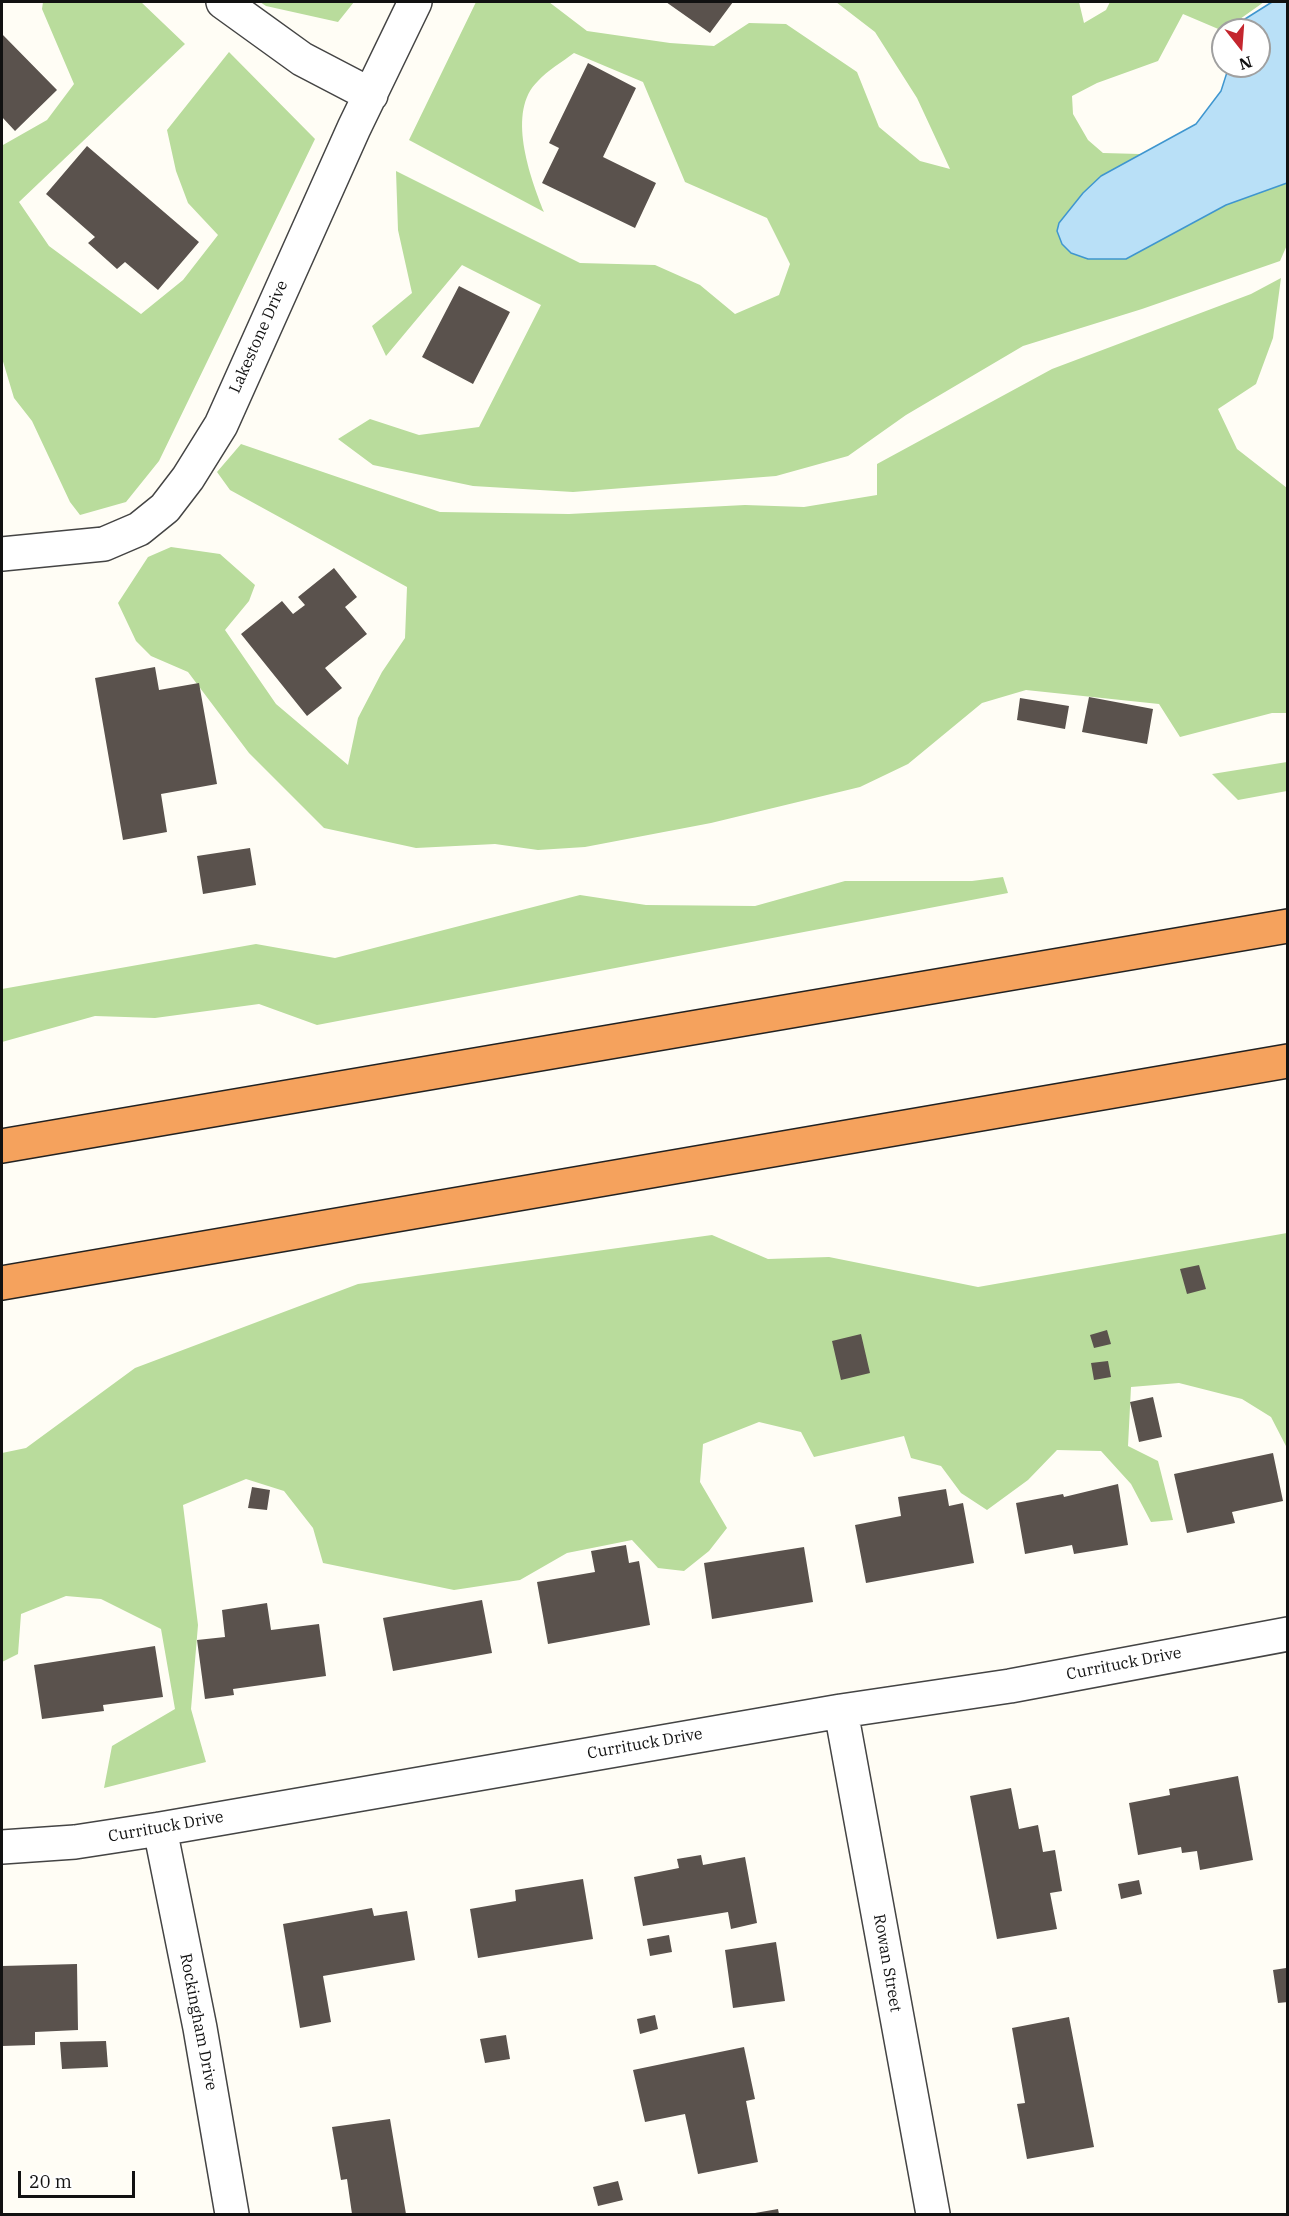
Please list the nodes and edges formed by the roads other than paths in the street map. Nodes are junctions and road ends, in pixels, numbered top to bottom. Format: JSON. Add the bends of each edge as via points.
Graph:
{"nodes":[{"id":1,"x":223,"y":2,"type":"edge"},
{"id":2,"x":415,"y":2,"type":"edge"},
{"id":3,"x":371,"y":95,"type":"junction"},
{"id":4,"x":2,"y":554,"type":"edge"},
{"id":5,"x":1287,"y":926,"type":"edge"},
{"id":6,"x":1287,"y":1061,"type":"edge"},
{"id":7,"x":2,"y":1146,"type":"edge"},
{"id":8,"x":2,"y":1283,"type":"edge"},
{"id":9,"x":1287,"y":1634,"type":"edge"},
{"id":10,"x":841,"y":1711,"type":"junction"},
{"id":11,"x":160,"y":1829,"type":"junction"},
{"id":12,"x":2,"y":1847,"type":"edge"},
{"id":13,"x":232,"y":2214,"type":"edge"},
{"id":14,"x":933,"y":2214,"type":"edge"}],
"edges":[{"from":1,"to":3,"type":"street","via":[[302,58]]},
{"from":2,"to":3,"type":"street","name":"Lakestone Drive"},
{"from":3,"to":4,"type":"street","name":"Lakestone Drive","via":[[221,425],[165,508],[139,529],[104,544]]},
{"from":5,"to":7,"type":"highway"},
{"from":6,"to":8,"type":"highway"},
{"from":9,"to":10,"type":"street","name":"Currituck Drive","via":[[1019,1684]]},
{"from":10,"to":11,"type":"street","name":"Currituck Drive"},
{"from":10,"to":14,"type":"street","name":"Rowan Street"},
{"from":11,"to":12,"type":"street","name":"Currituck Drive","via":[[75,1842]]},
{"from":11,"to":13,"type":"street","name":"Rockingham Drive"}]}
